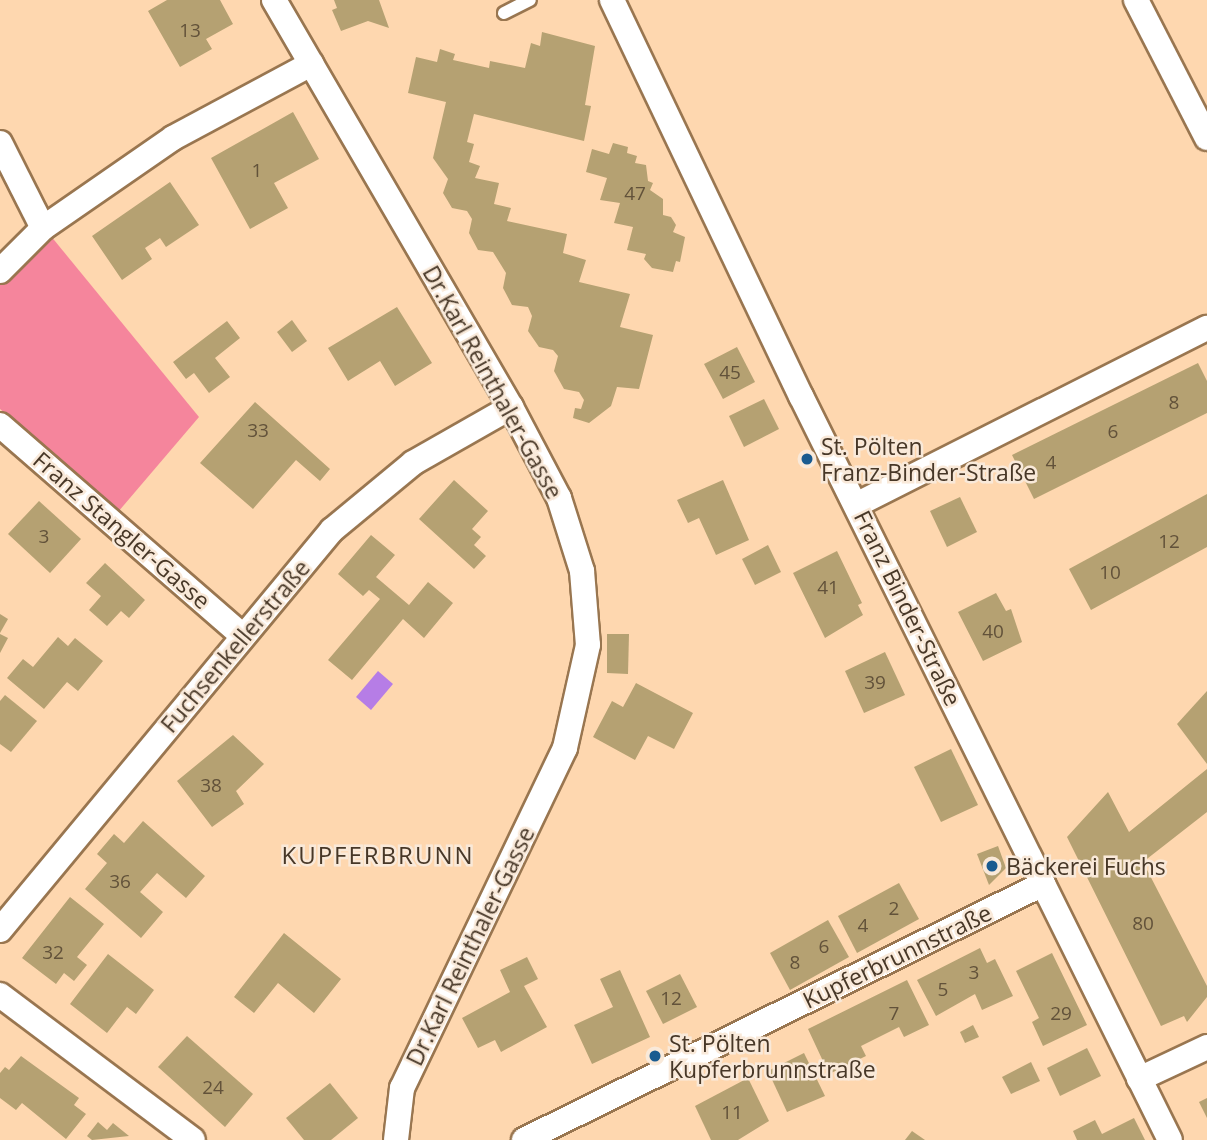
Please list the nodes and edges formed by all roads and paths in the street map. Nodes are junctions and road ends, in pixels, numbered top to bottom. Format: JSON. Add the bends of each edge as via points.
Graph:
{"nodes":[{"id":1,"x":274,"y":0,"type":"edge"},
{"id":2,"x":530,"y":0,"type":"edge"},
{"id":3,"x":611,"y":0,"type":"edge"},
{"id":4,"x":1136,"y":0,"type":"edge"},
{"id":5,"x":504,"y":13,"type":"dead end"},
{"id":6,"x":311,"y":64,"type":"junction"},
{"id":7,"x":1207,"y":138,"type":"edge"},
{"id":8,"x":0,"y":143,"type":"edge"},
{"id":9,"x":43,"y":228,"type":"junction"},
{"id":10,"x":0,"y":271,"type":"edge"},
{"id":11,"x":1207,"y":328,"type":"edge"},
{"id":12,"x":511,"y":407,"type":"junction"},
{"id":13,"x":0,"y":425,"type":"edge"},
{"id":14,"x":858,"y":504,"type":"junction"},
{"id":15,"x":243,"y":636,"type":"junction"},
{"id":16,"x":1044,"y":884,"type":"junction"},
{"id":17,"x":0,"y":930,"type":"edge"},
{"id":18,"x":0,"y":995,"type":"edge"},
{"id":19,"x":1207,"y":1047,"type":"edge"},
{"id":20,"x":1139,"y":1079,"type":"junction"},
{"id":21,"x":534,"y":1138,"type":"edge"},
{"id":22,"x":193,"y":1140,"type":"edge"},
{"id":23,"x":396,"y":1140,"type":"edge"},
{"id":24,"x":1170,"y":1140,"type":"edge"}],
"edges":[{"from":1,"to":6,"type":"street","name":"Dr.Karl Reinthaler-Gasse"},
{"from":2,"to":5,"type":"lane"},
{"from":3,"to":14,"type":"street","name":"Franz Binder-Straße","via":[[801,396]]},
{"from":4,"to":7,"type":"street"},
{"from":6,"to":9,"type":"street","via":[[173,138]]},
{"from":6,"to":12,"type":"street","name":"Dr.Karl Reinthaler-Gasse"},
{"from":8,"to":9,"type":"street"},
{"from":9,"to":10,"type":"street"},
{"from":11,"to":14,"type":"street"},
{"from":12,"to":15,"type":"street","name":"Fuchsenkellerstraße","via":[[413,463],[332,530]]},
{"from":12,"to":23,"type":"street","name":"Dr.Karl Reinthaler-Gasse","via":[[559,498],[582,571],[588,645],[565,748],[402,1088]]},
{"from":13,"to":15,"type":"street","name":"Franz Stangler-Gasse"},
{"from":14,"to":16,"type":"street","name":"Franz Binder-Straße"},
{"from":15,"to":17,"type":"street","name":"Fuchsenkellerstraße"},
{"from":16,"to":20,"type":"street","name":"Franz Binder-Straße"},
{"from":16,"to":21,"type":"street","name":"Kupferbrunnstraße"},
{"from":18,"to":22,"type":"street"},
{"from":19,"to":20,"type":"street"},
{"from":20,"to":24,"type":"street","name":"Franz Binder-Straße"}]}
